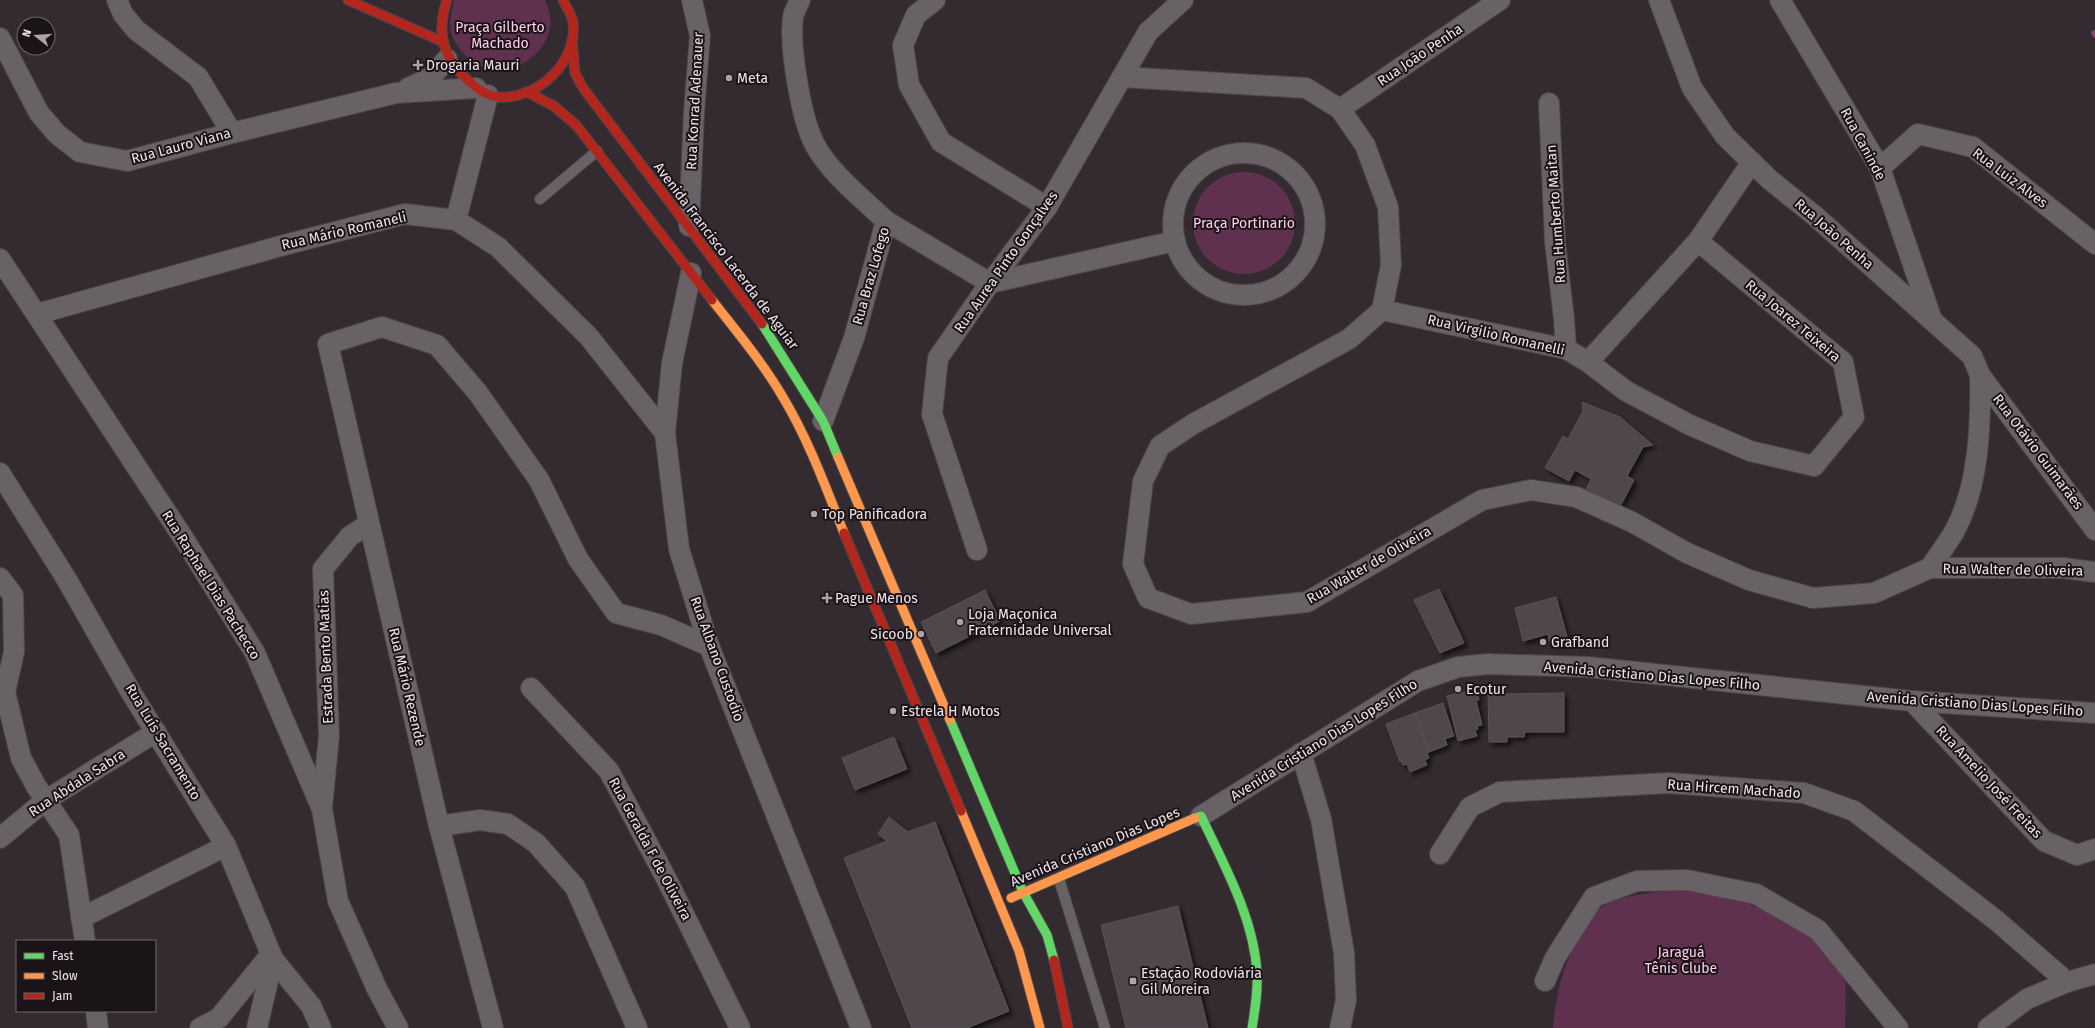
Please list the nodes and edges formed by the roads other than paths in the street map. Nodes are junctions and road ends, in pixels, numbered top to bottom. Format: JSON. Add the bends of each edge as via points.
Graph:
{"nodes":[{"id":1,"x":117,"y":0,"type":"edge"},
{"id":2,"x":348,"y":0,"type":"edge"},
{"id":3,"x":447,"y":0,"type":"edge"},
{"id":4,"x":563,"y":0,"type":"edge"},
{"id":5,"x":692,"y":0,"type":"edge"},
{"id":6,"x":800,"y":0,"type":"edge"},
{"id":7,"x":935,"y":0,"type":"edge"},
{"id":8,"x":1183,"y":0,"type":"edge"},
{"id":9,"x":1500,"y":0,"type":"edge"},
{"id":10,"x":1659,"y":0,"type":"edge"},
{"id":11,"x":1780,"y":0,"type":"edge"},
{"id":12,"x":0,"y":38,"type":"edge"},
{"id":13,"x":572,"y":40,"type":"junction"},
{"id":14,"x":444,"y":50,"type":"junction"},
{"id":15,"x":1122,"y":77,"type":"junction"},
{"id":16,"x":482,"y":92,"type":"junction"},
{"id":17,"x":527,"y":92,"type":"junction"},
{"id":18,"x":396,"y":93,"type":"junction"},
{"id":19,"x":1549,"y":103,"type":"dead end"},
{"id":20,"x":1340,"y":109,"type":"junction"},
{"id":21,"x":232,"y":133,"type":"junction"},
{"id":22,"x":597,"y":151,"type":"junction"},
{"id":23,"x":1752,"y":162,"type":"junction"},
{"id":24,"x":1880,"y":168,"type":"junction"},
{"id":25,"x":540,"y":199,"type":"dead end"},
{"id":26,"x":1047,"y":207,"type":"junction"},
{"id":27,"x":456,"y":220,"type":"junction"},
{"id":28,"x":886,"y":221,"type":"junction"},
{"id":29,"x":689,"y":226,"type":"junction"},
{"id":30,"x":1175,"y":241,"type":"junction"},
{"id":31,"x":1698,"y":241,"type":"junction"},
{"id":32,"x":2095,"y":244,"type":"edge"},
{"id":33,"x":0,"y":259,"type":"edge"},
{"id":34,"x":692,"y":273,"type":"junction"},
{"id":35,"x":990,"y":283,"type":"junction"},
{"id":36,"x":1382,"y":310,"type":"junction"},
{"id":37,"x":37,"y":314,"type":"junction"},
{"id":38,"x":1932,"y":322,"type":"junction"},
{"id":39,"x":1566,"y":349,"type":"junction"},
{"id":40,"x":1588,"y":362,"type":"junction"},
{"id":41,"x":1980,"y":375,"type":"junction"},
{"id":42,"x":823,"y":421,"type":"junction"},
{"id":43,"x":665,"y":433,"type":"junction"},
{"id":44,"x":0,"y":473,"type":"edge"},
{"id":45,"x":369,"y":524,"type":"junction"},
{"id":46,"x":2095,"y":530,"type":"edge"},
{"id":47,"x":977,"y":550,"type":"dead end"},
{"id":48,"x":1930,"y":568,"type":"junction"},
{"id":49,"x":2095,"y":572,"type":"edge"},
{"id":50,"x":0,"y":578,"type":"edge"},
{"id":51,"x":709,"y":646,"type":"junction"},
{"id":52,"x":532,"y":688,"type":"dead end"},
{"id":53,"x":1912,"y":701,"type":"junction"},
{"id":54,"x":2095,"y":713,"type":"edge"},
{"id":55,"x":156,"y":732,"type":"junction"},
{"id":56,"x":1301,"y":753,"type":"junction"},
{"id":57,"x":46,"y":800,"type":"junction"},
{"id":58,"x":322,"y":809,"type":"junction"},
{"id":59,"x":1201,"y":816,"type":"junction"},
{"id":60,"x":439,"y":826,"type":"junction"},
{"id":61,"x":0,"y":838,"type":"edge"},
{"id":62,"x":226,"y":846,"type":"junction"},
{"id":63,"x":2095,"y":849,"type":"edge"},
{"id":64,"x":1440,"y":854,"type":"dead end"},
{"id":65,"x":1059,"y":879,"type":"junction"},
{"id":66,"x":1024,"y":892,"type":"junction"},
{"id":67,"x":1000,"y":904,"type":"junction"},
{"id":68,"x":81,"y":918,"type":"junction"},
{"id":69,"x":85,"y":940,"type":"edge"},
{"id":70,"x":272,"y":956,"type":"junction"},
{"id":71,"x":2095,"y":974,"type":"edge"},
{"id":72,"x":1545,"y":981,"type":"dead end"},
{"id":73,"x":2067,"y":982,"type":"junction"},
{"id":74,"x":96,"y":1012,"type":"edge"},
{"id":75,"x":98,"y":1028,"type":"edge"},
{"id":76,"x":200,"y":1028,"type":"edge"},
{"id":77,"x":257,"y":1028,"type":"edge"},
{"id":78,"x":321,"y":1028,"type":"edge"},
{"id":79,"x":398,"y":1028,"type":"edge"},
{"id":80,"x":493,"y":1028,"type":"edge"},
{"id":81,"x":637,"y":1028,"type":"edge"},
{"id":82,"x":740,"y":1028,"type":"edge"},
{"id":83,"x":861,"y":1028,"type":"edge"},
{"id":84,"x":1040,"y":1028,"type":"edge"},
{"id":85,"x":1068,"y":1028,"type":"edge"},
{"id":86,"x":1105,"y":1028,"type":"edge"},
{"id":87,"x":1252,"y":1028,"type":"edge"},
{"id":88,"x":1340,"y":1028,"type":"edge"},
{"id":89,"x":1898,"y":1028,"type":"edge"},
{"id":90,"x":1988,"y":1028,"type":"edge"}],
"edges":[{"from":1,"to":21,"type":"street","via":[[123,14],[136,30],[198,77]]},
{"from":2,"to":14,"type":"main road"},
{"from":3,"to":14,"type":"main road","via":[[440,27]]},
{"from":4,"to":13,"type":"main road","via":[[573,22]]},
{"from":5,"to":29,"type":"street","name":"Rua Konrad Adenauer","via":[[700,36]]},
{"from":6,"to":28,"type":"street","via":[[793,16],[798,93],[815,145],[837,174]]},
{"from":7,"to":26,"type":"street","via":[[916,15],[903,45],[909,85],[941,142]]},
{"from":8,"to":15,"type":"street","name":"Rua Aurea Pinto Gonçalves","via":[[1148,32]]},
{"from":9,"to":20,"type":"street","name":"Rua João Penha"},
{"from":10,"to":23,"type":"street","name":"Rua João Penha","via":[[1692,88],[1725,136]]},
{"from":11,"to":24,"type":"street","name":"Rua Caninde"},
{"from":12,"to":21,"type":"street","name":"Rua Lauro Viana","via":[[39,113],[57,134],[80,152],[127,161]]},
{"from":13,"to":17,"type":"main road","via":[[563,64],[542,84]]},
{"from":13,"to":29,"type":"main road","name":"Avenida Francisco Lacerda de Aguiar","via":[[575,73],[583,88]]},
{"from":14,"to":16,"type":"main road","via":[[458,74]]},
{"from":14,"to":18,"type":"street","name":"Rua Lauro Viana","via":[[430,78]]},
{"from":15,"to":20,"type":"street","via":[[1306,88]]},
{"from":15,"to":26,"type":"street","name":"Rua Aurea Pinto Gonçalves"},
{"from":16,"to":17,"type":"main road","via":[[510,97]]},
{"from":16,"to":18,"type":"street","name":"Rua Lauro Viana"},
{"from":16,"to":27,"type":"street"},
{"from":17,"to":22,"type":"main road","via":[[561,110]]},
{"from":18,"to":21,"type":"street","name":"Rua Lauro Viana"},
{"from":19,"to":39,"type":"street","name":"Rua Humberto Maitan","via":[[1555,242]]},
{"from":20,"to":36,"type":"street","via":[[1365,145],[1388,206],[1391,265]]},
{"from":22,"to":25,"type":"lane"},
{"from":22,"to":34,"type":"main road"},
{"from":23,"to":31,"type":"street"},
{"from":23,"to":38,"type":"street","name":"Rua João Penha"},
{"from":24,"to":32,"type":"street","name":"Rua Luiz Alves","via":[[1918,134],[1973,147]]},
{"from":24,"to":38,"type":"street","name":"Rua Caninde"},
{"from":26,"to":35,"type":"street","name":"Rua Aurea Pinto Gonçalves"},
{"from":27,"to":37,"type":"street","name":"Rua Mário Romaneli","via":[[405,214]]},
{"from":27,"to":43,"type":"street","name":"Rua Mário Romaneli","via":[[498,247],[589,337]]},
{"from":28,"to":35,"type":"street","name":"Rua Braz Lofego"},
{"from":28,"to":42,"type":"street","name":"Rua Braz Lofego","via":[[854,338]]},
{"from":29,"to":42,"type":"main road","name":"Avenida Francisco Lacerda de Aguiar","via":[[772,337]]},
{"from":30,"to":30,"type":"street","via":[[1184,263],[1200,280],[1220,292],[1243,296],[1266,292],[1287,281],[1304,264],[1313,242],[1315,219],[1310,196],[1297,176],[1279,162],[1257,154],[1233,153],[1211,161],[1192,175],[1179,195],[1173,218]]},
{"from":30,"to":35,"type":"street"},
{"from":31,"to":40,"type":"street"},
{"from":31,"to":40,"type":"street","name":"Rua Joarez Teixeira","via":[[1843,362],[1854,417],[1814,466],[1750,451],[1690,425],[1626,392]]},
{"from":33,"to":37,"type":"street","name":"Rua Raphael Dias Pachecco"},
{"from":34,"to":43,"type":"street","name":"Rua Albano Custodio","via":[[672,363]]},
{"from":34,"to":67,"type":"main road","via":[[755,355],[784,398],[807,444]]},
{"from":35,"to":47,"type":"street","name":"Rua Aurea Pinto Gonçalves","via":[[938,358],[932,414]]},
{"from":36,"to":39,"type":"street","name":"Rua Virgilio Romanelli"},
{"from":36,"to":48,"type":"street","name":"Rua Walter de Oliveira","via":[[1349,339],[1192,424],[1160,446],[1143,481],[1133,564],[1148,598],[1191,614],[1308,602],[1482,500],[1531,490],[1576,497],[1632,522],[1688,553],[1749,580],[1813,598],[1874,593]]},
{"from":37,"to":58,"type":"street","name":"Rua Raphael Dias Pachecco","via":[[255,653]]},
{"from":38,"to":41,"type":"street","name":"Rua João Penha","via":[[1972,356]]},
{"from":39,"to":40,"type":"street","name":"Rua Virgilio Romanelli"},
{"from":41,"to":46,"type":"street","name":"Rua Otávio Guimarães"},
{"from":41,"to":48,"type":"street","name":"Rua Walter de Oliveira","via":[[1981,420],[1971,487],[1954,531]]},
{"from":42,"to":66,"type":"main road","name":"Avenida Francisco Lacerda de Aguiar"},
{"from":43,"to":51,"type":"street","name":"Rua Albano Custodio","via":[[679,549]]},
{"from":44,"to":55,"type":"street","name":"Rua Luís Sacramento","via":[[67,580]]},
{"from":45,"to":51,"type":"street","name":"Rua Mário Rezende","via":[[328,344],[382,327],[437,346],[478,393],[539,480],[578,560],[616,613],[661,625]]},
{"from":45,"to":58,"type":"street","name":"Estrada Bento Matias","via":[[350,536],[323,569],[329,736]]},
{"from":45,"to":60,"type":"street","name":"Rua Mário Rezende"},
{"from":48,"to":49,"type":"street","name":"Rua Walter de Oliveira","via":[[2064,568]]},
{"from":50,"to":57,"type":"street","via":[[13,595],[14,652],[6,692],[21,758]]},
{"from":51,"to":83,"type":"street","name":"Rua Albano Custodio"},
{"from":52,"to":82,"type":"street","name":"Rua Geralda F de Oliveira","via":[[609,771],[668,880]]},
{"from":53,"to":54,"type":"street","name":"Avenida Cristiano Dias Lopes Filho"},
{"from":53,"to":56,"type":"street","name":"Avenida Cristiano Dias Lopes Filho","via":[[1588,667],[1488,664],[1458,667],[1418,681]]},
{"from":53,"to":63,"type":"street","name":"Rua Amelio José Freitas","via":[[2044,841],[2076,855]]},
{"from":55,"to":57,"type":"street","name":"Rua Abdala Sabra"},
{"from":55,"to":62,"type":"street","name":"Rua Luís Sacramento"},
{"from":56,"to":59,"type":"street","name":"Avenida Cristiano Dias Lopes Filho"},
{"from":56,"to":88,"type":"street","via":[[1321,819],[1344,953],[1346,1000]]},
{"from":57,"to":61,"type":"street","name":"Rua Abdala Sabra"},
{"from":57,"to":68,"type":"street","via":[[69,835]]},
{"from":58,"to":79,"type":"street","name":"Rua Raphael Dias Pachecco","via":[[338,901],[377,989]]},
{"from":59,"to":65,"type":"main road","name":"Avenida Cristiano Dias Lopes"},
{"from":59,"to":87,"type":"main road","via":[[1248,923],[1258,966],[1258,1006]]},
{"from":60,"to":80,"type":"street","name":"Rua Mário Rezende"},
{"from":60,"to":81,"type":"street","via":[[480,820],[508,824],[536,843],[575,887]]},
{"from":62,"to":68,"type":"street"},
{"from":62,"to":70,"type":"street","name":"Rua Luís Sacramento"},
{"from":64,"to":73,"type":"street","name":"Rua Hircem Machado","via":[[1470,807],[1500,792],[1669,783],[1804,793],[1854,811],[1997,921]]},
{"from":65,"to":66,"type":"main road","name":"Avenida Cristiano Dias Lopes"},
{"from":65,"to":86,"type":"lane"},
{"from":66,"to":67,"type":"main road","name":"Avenida Cristiano Dias Lopes"},
{"from":66,"to":85,"type":"main road","name":"Avenida Francisco Lacerda de Aguiar","via":[[1046,935]]},
{"from":67,"to":84,"type":"main road","via":[[1019,951]]},
{"from":68,"to":69,"type":"street"},
{"from":70,"to":76,"type":"street","via":[[218,1018]]},
{"from":70,"to":77,"type":"street"},
{"from":70,"to":78,"type":"street","name":"Rua Luís Sacramento","via":[[311,1006]]},
{"from":71,"to":73,"type":"street"},
{"from":72,"to":89,"type":"street","via":[[1555,958],[1594,897],[1637,881],[1687,880],[1756,894],[1818,930]]},
{"from":73,"to":90,"type":"street","via":[[2027,999]]},
{"from":74,"to":75,"type":"street"}]}
